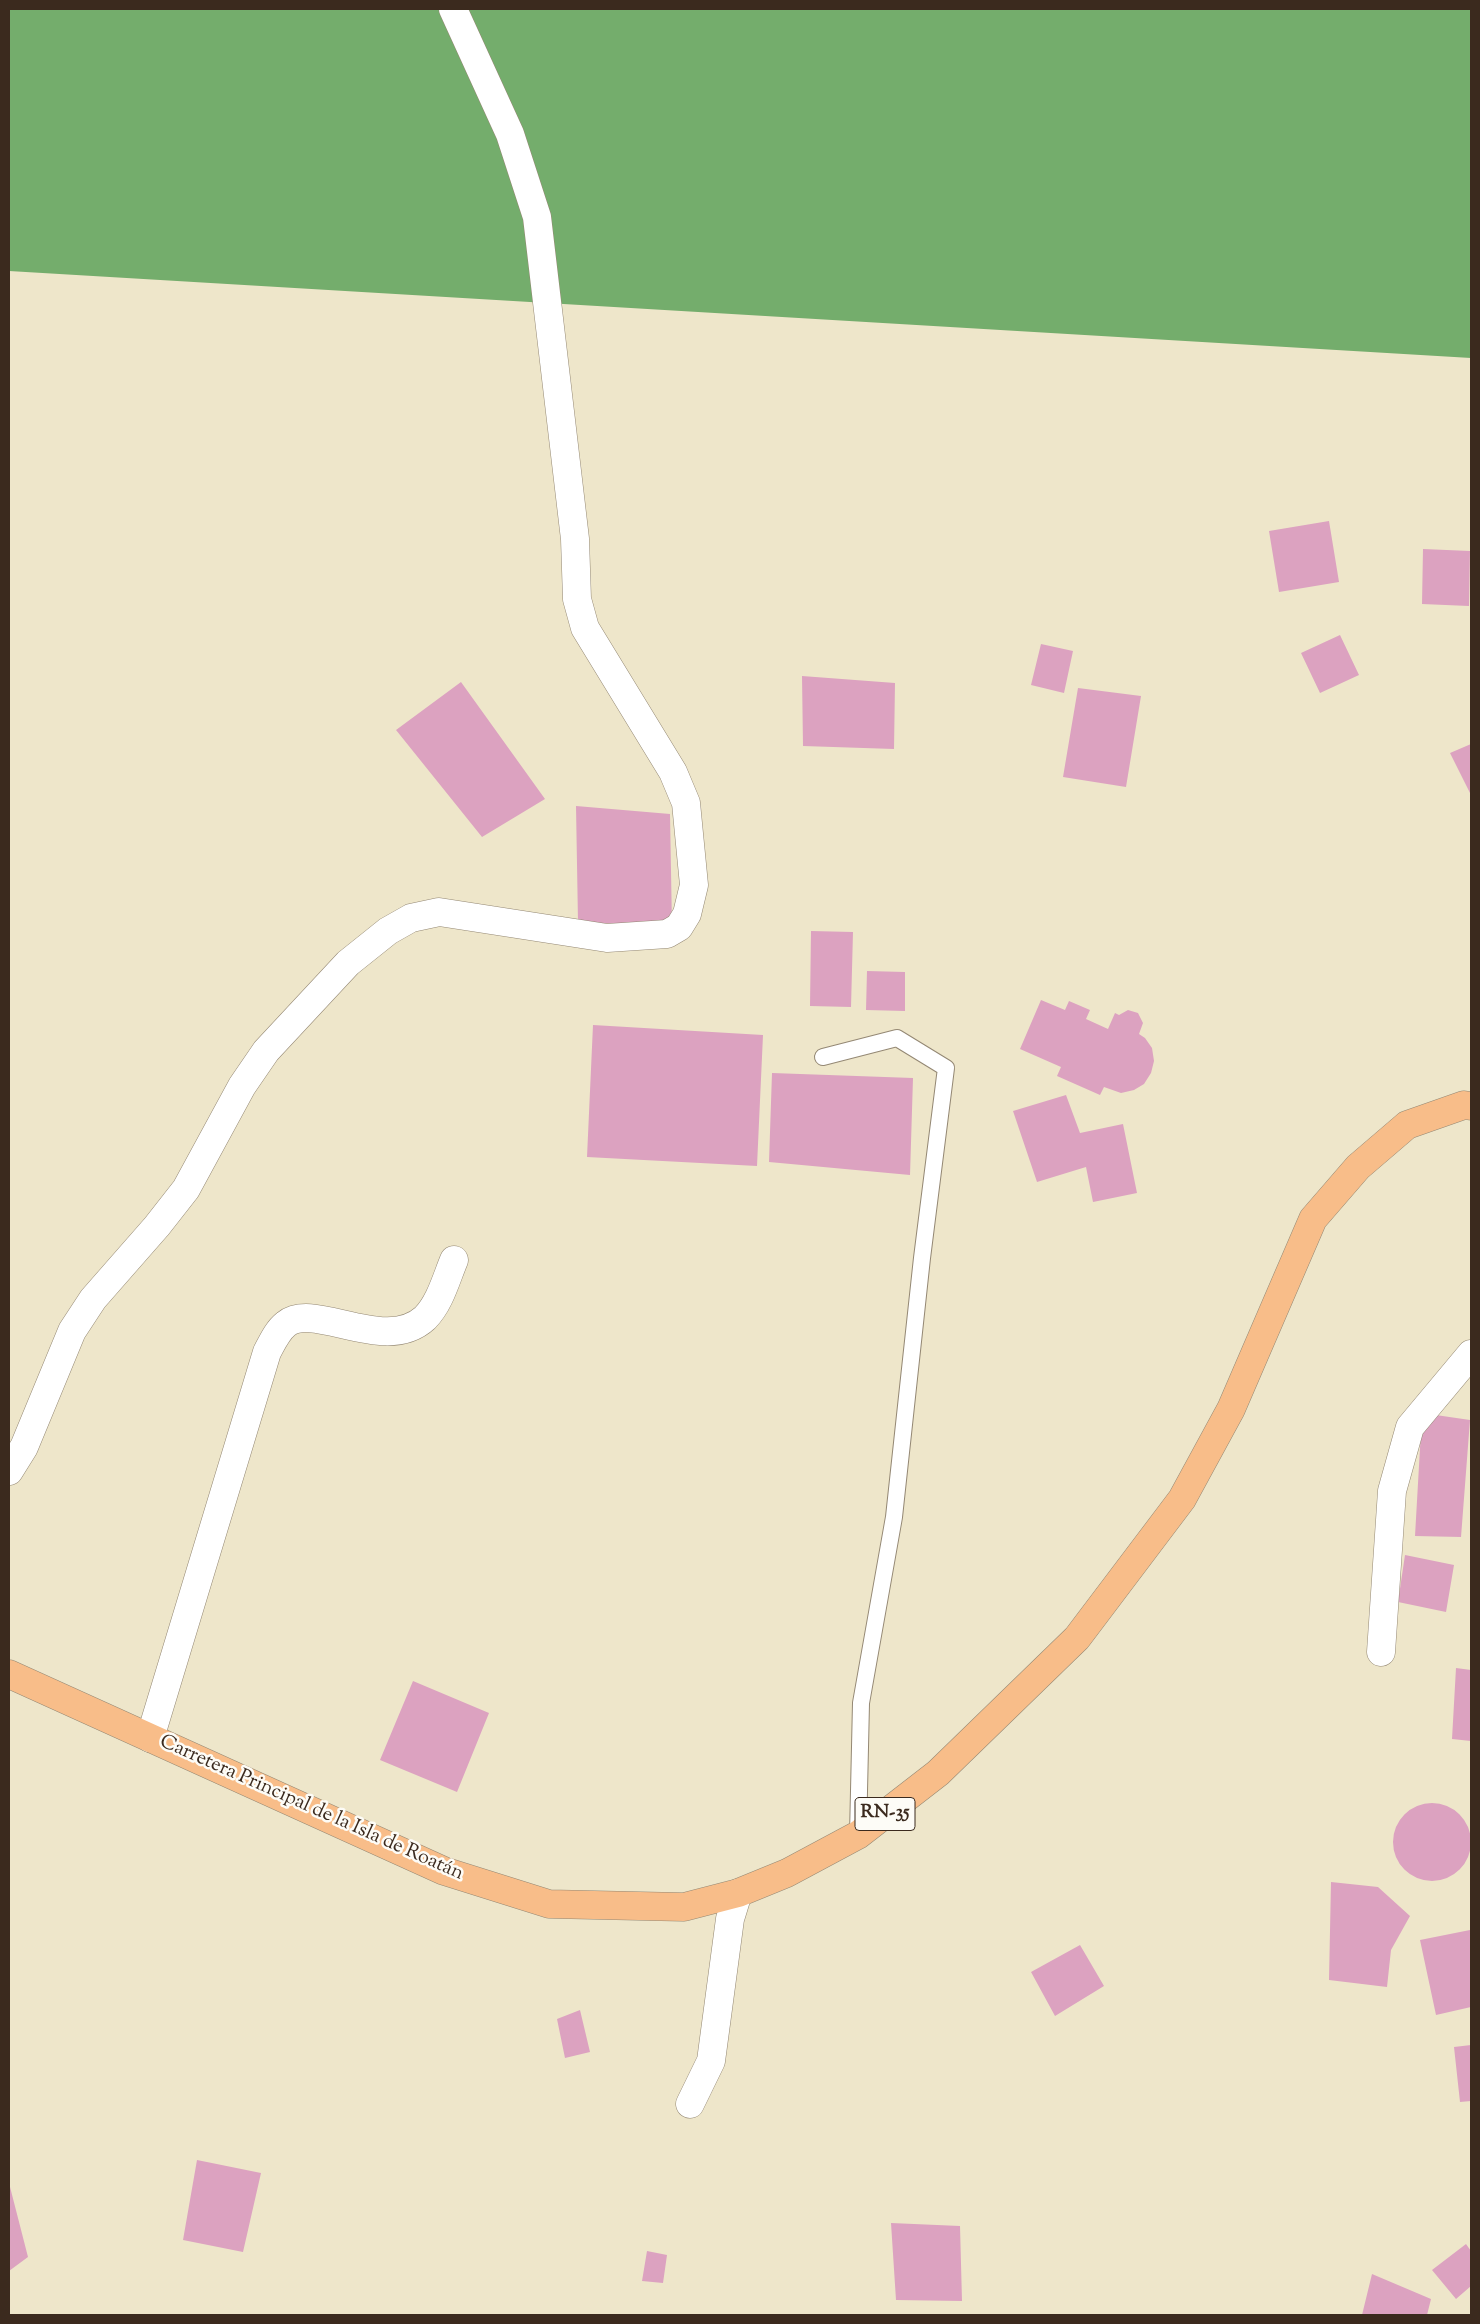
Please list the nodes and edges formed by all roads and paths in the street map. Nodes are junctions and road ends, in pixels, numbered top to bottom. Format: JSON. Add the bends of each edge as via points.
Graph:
{"nodes":[{"id":1,"x":453,"y":9,"type":"edge"},
{"id":2,"x":823,"y":1057,"type":"dead end"},
{"id":3,"x":1471,"y":1106,"type":"edge"},
{"id":4,"x":454,"y":1260,"type":"dead end"},
{"id":5,"x":1471,"y":1354,"type":"edge"},
{"id":6,"x":9,"y":1470,"type":"edge"},
{"id":7,"x":1381,"y":1652,"type":"dead end"},
{"id":8,"x":9,"y":1674,"type":"edge"},
{"id":9,"x":150,"y":1738,"type":"junction"},
{"id":10,"x":858,"y":1835,"type":"junction"},
{"id":11,"x":738,"y":1893,"type":"junction"},
{"id":12,"x":690,"y":2104,"type":"dead end"}],
"edges":[{"from":1,"to":6,"type":"street","via":[[510,134],[537,217],[575,539],[577,599],[585,628],[672,772],[686,803],[694,885],[687,914],[679,927],[667,934],[607,938],[439,912],[411,918],[388,931],[348,963],[266,1051],[242,1086],[186,1189],[158,1226],[93,1299],[72,1331],[24,1447]]},
{"from":2,"to":10,"type":"lane","via":[[897,1038],[946,1068],[894,1517],[861,1703]]},
{"from":3,"to":10,"type":"main road","name":"Carretera Principal de la Isla de Roatán","number":"RN-35","via":[[1464,1105],[1407,1125],[1358,1166],[1313,1219],[1231,1409],[1182,1499],[1077,1638],[938,1774]]},
{"from":4,"to":9,"type":"street","via":[[436,1303],[425,1318],[410,1328],[392,1332],[305,1317],[287,1323],[277,1334],[267,1352]]},
{"from":5,"to":7,"type":"street","via":[[1410,1427],[1392,1491]]},
{"from":8,"to":9,"type":"main road","name":"Carretera Principal de la Isla de Roatán","number":"RN-35"},
{"from":9,"to":11,"type":"main road","name":"Carretera Principal de la Isla de Roatán","number":"RN-35","via":[[444,1871],[549,1904],[684,1907]]},
{"from":10,"to":11,"type":"main road","name":"Carretera Principal de la Isla de Roatán","number":"RN-35","via":[[786,1873]]},
{"from":11,"to":12,"type":"street","via":[[730,1918],[711,2061]]}]}
